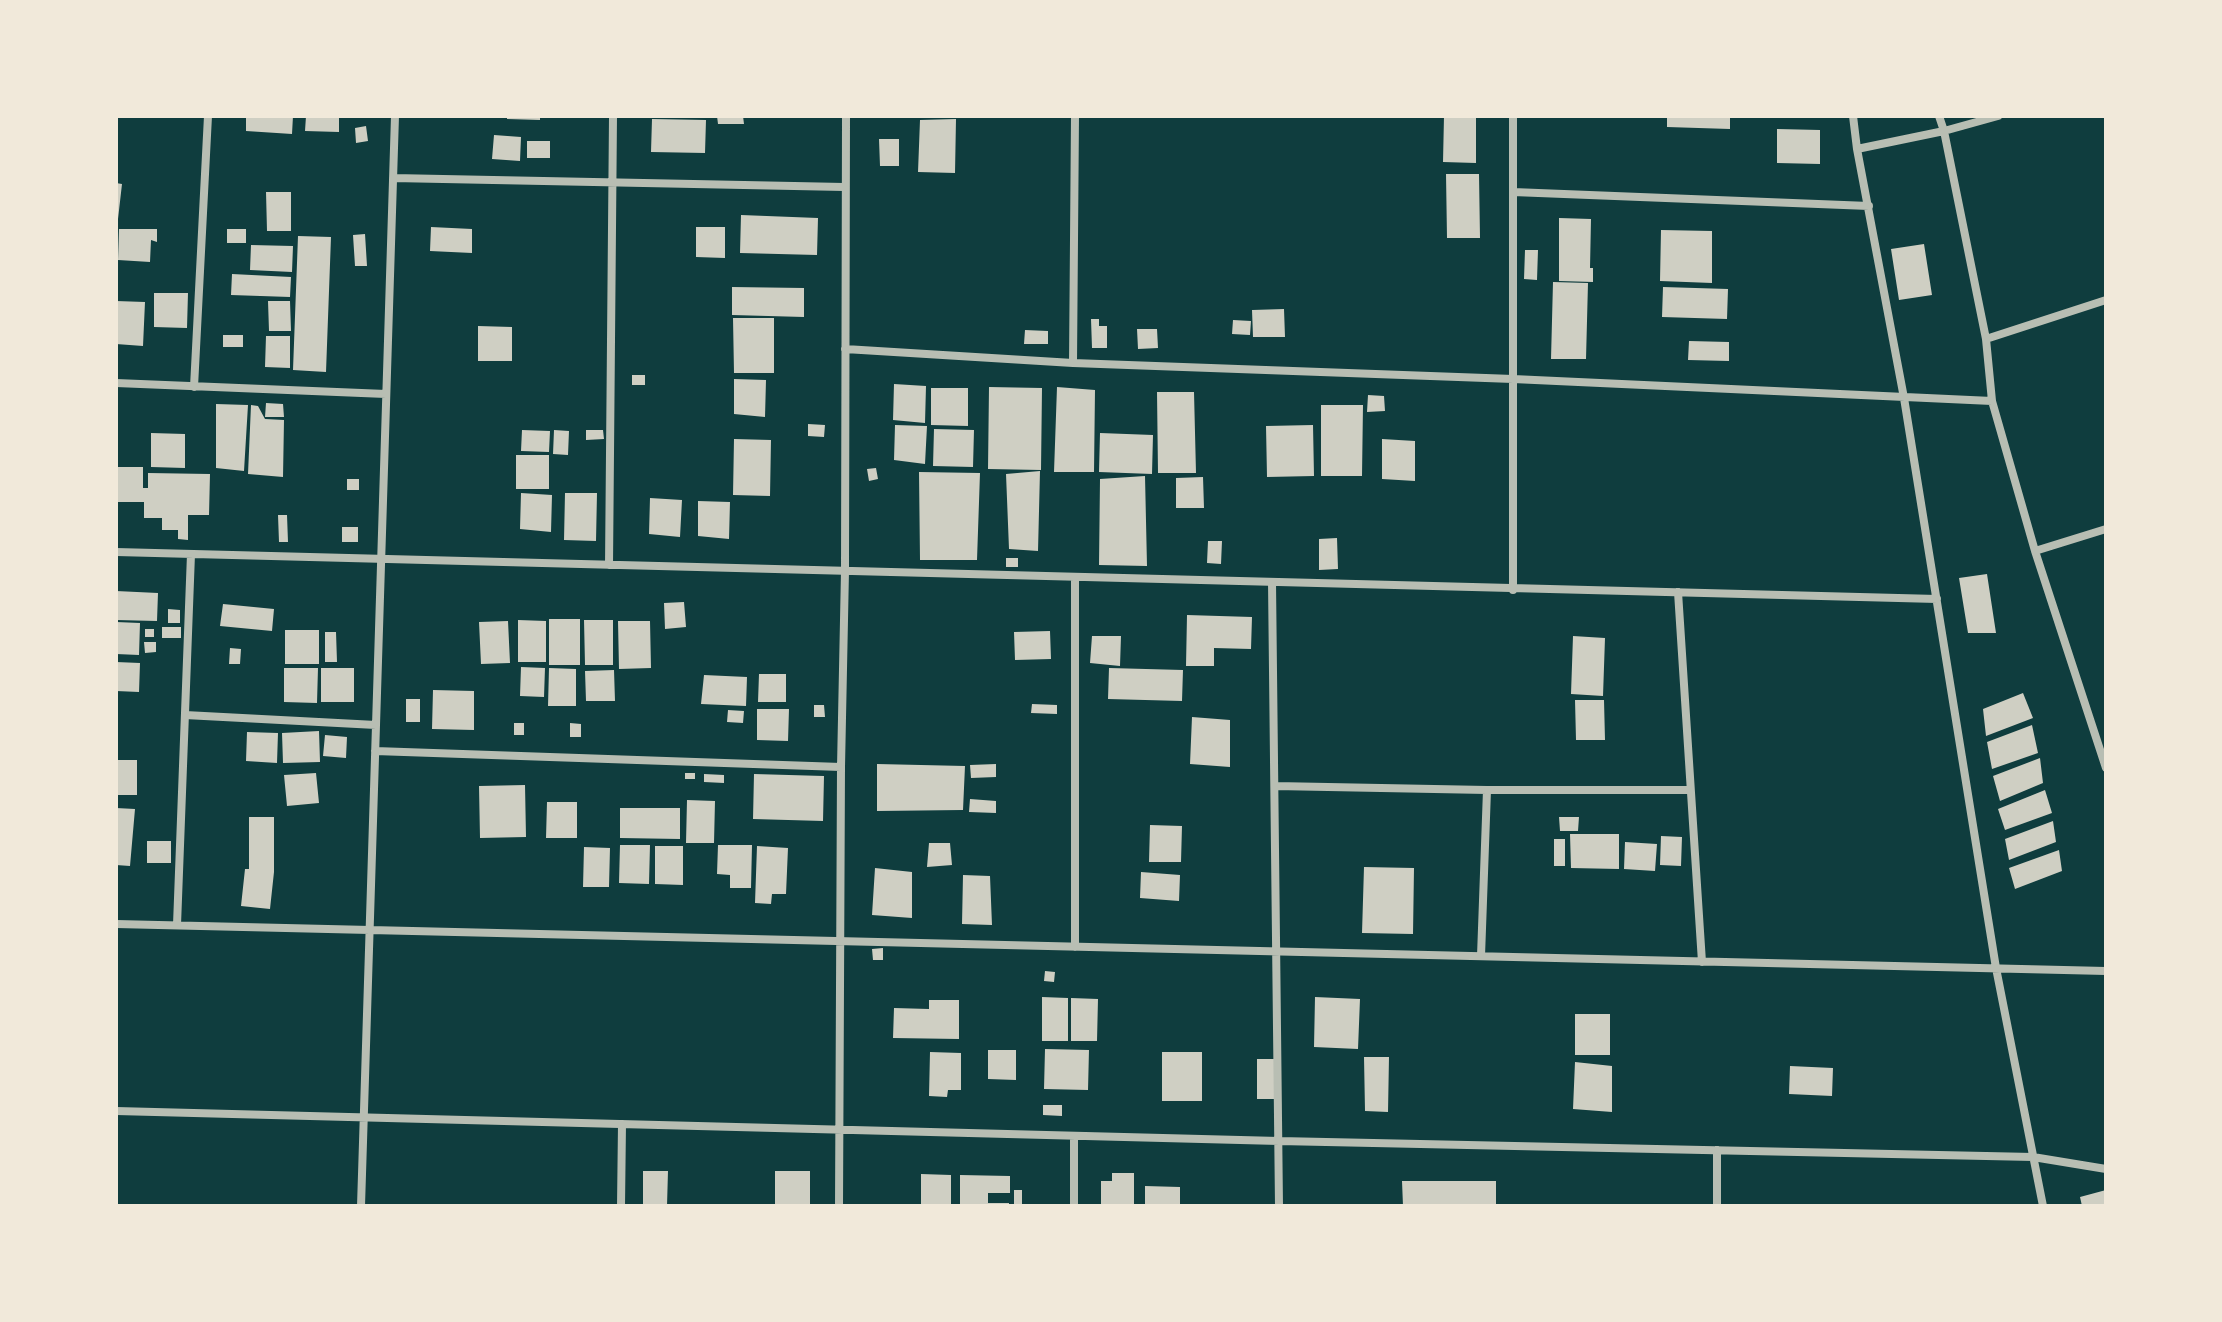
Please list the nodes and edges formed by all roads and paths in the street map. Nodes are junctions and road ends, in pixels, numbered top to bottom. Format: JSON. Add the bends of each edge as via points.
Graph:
{"nodes":[{"id":1,"x":208,"y":116,"type":"edge"},
{"id":2,"x":395,"y":116,"type":"edge"},
{"id":3,"x":613,"y":116,"type":"edge"},
{"id":4,"x":846,"y":116,"type":"edge"},
{"id":5,"x":1075,"y":116,"type":"edge"},
{"id":6,"x":1513,"y":116,"type":"edge"},
{"id":7,"x":1853,"y":116,"type":"edge"},
{"id":8,"x":1939,"y":116,"type":"edge"},
{"id":9,"x":1998,"y":116,"type":"edge"},
{"id":10,"x":1944,"y":131,"type":"junction"},
{"id":11,"x":1857,"y":149,"type":"junction"},
{"id":12,"x":393,"y":178,"type":"junction"},
{"id":13,"x":613,"y":183,"type":"junction"},
{"id":14,"x":844,"y":187,"type":"junction"},
{"id":15,"x":1513,"y":192,"type":"junction"},
{"id":16,"x":1869,"y":206,"type":"junction"},
{"id":17,"x":2106,"y":300,"type":"edge"},
{"id":18,"x":1986,"y":339,"type":"junction"},
{"id":19,"x":845,"y":349,"type":"junction"},
{"id":20,"x":1073,"y":363,"type":"junction"},
{"id":21,"x":1513,"y":379,"type":"junction"},
{"id":22,"x":116,"y":383,"type":"edge"},
{"id":23,"x":194,"y":387,"type":"junction"},
{"id":24,"x":386,"y":394,"type":"junction"},
{"id":25,"x":1904,"y":398,"type":"junction"},
{"id":26,"x":1992,"y":401,"type":"junction"},
{"id":27,"x":2106,"y":529,"type":"edge"},
{"id":28,"x":2035,"y":551,"type":"junction"},
{"id":29,"x":116,"y":552,"type":"edge"},
{"id":30,"x":191,"y":554,"type":"junction"},
{"id":31,"x":381,"y":559,"type":"junction"},
{"id":32,"x":609,"y":565,"type":"junction"},
{"id":33,"x":845,"y":571,"type":"junction"},
{"id":34,"x":1075,"y":577,"type":"junction"},
{"id":35,"x":1272,"y":582,"type":"junction"},
{"id":36,"x":1513,"y":590,"type":"junction"},
{"id":37,"x":1678,"y":592,"type":"junction"},
{"id":38,"x":1937,"y":599,"type":"junction"},
{"id":39,"x":185,"y":715,"type":"junction"},
{"id":40,"x":376,"y":725,"type":"junction"},
{"id":41,"x":375,"y":751,"type":"junction"},
{"id":42,"x":2106,"y":766,"type":"edge"},
{"id":43,"x":841,"y":767,"type":"junction"},
{"id":44,"x":1275,"y":786,"type":"junction"},
{"id":45,"x":1487,"y":790,"type":"junction"},
{"id":46,"x":1690,"y":790,"type":"junction"},
{"id":47,"x":116,"y":924,"type":"edge"},
{"id":48,"x":177,"y":925,"type":"junction"},
{"id":49,"x":369,"y":930,"type":"junction"},
{"id":50,"x":840,"y":941,"type":"junction"},
{"id":51,"x":1075,"y":947,"type":"junction"},
{"id":52,"x":1276,"y":951,"type":"junction"},
{"id":53,"x":1481,"y":956,"type":"junction"},
{"id":54,"x":1702,"y":962,"type":"junction"},
{"id":55,"x":1996,"y":968,"type":"junction"},
{"id":56,"x":2106,"y":971,"type":"edge"},
{"id":57,"x":116,"y":1111,"type":"edge"},
{"id":58,"x":364,"y":1117,"type":"junction"},
{"id":59,"x":622,"y":1124,"type":"junction"},
{"id":60,"x":839,"y":1130,"type":"junction"},
{"id":61,"x":1074,"y":1136,"type":"junction"},
{"id":62,"x":1279,"y":1141,"type":"junction"},
{"id":63,"x":1717,"y":1150,"type":"junction"},
{"id":64,"x":2033,"y":1157,"type":"junction"},
{"id":65,"x":2106,"y":1169,"type":"edge"},
{"id":66,"x":361,"y":1206,"type":"edge"},
{"id":67,"x":621,"y":1206,"type":"edge"},
{"id":68,"x":839,"y":1206,"type":"edge"},
{"id":69,"x":1074,"y":1206,"type":"edge"},
{"id":70,"x":1279,"y":1206,"type":"edge"},
{"id":71,"x":1717,"y":1206,"type":"edge"},
{"id":72,"x":2043,"y":1206,"type":"edge"}],
"edges":[{"from":1,"to":23,"type":"street"},
{"from":2,"to":12,"type":"street"},
{"from":3,"to":13,"type":"street"},
{"from":4,"to":14,"type":"street"},
{"from":5,"to":20,"type":"street"},
{"from":6,"to":15,"type":"street"},
{"from":7,"to":11,"type":"street"},
{"from":8,"to":10,"type":"street"},
{"from":9,"to":10,"type":"street"},
{"from":10,"to":11,"type":"street"},
{"from":10,"to":18,"type":"street"},
{"from":11,"to":16,"type":"street"},
{"from":12,"to":13,"type":"street"},
{"from":12,"to":24,"type":"street"},
{"from":13,"to":14,"type":"street"},
{"from":13,"to":32,"type":"street"},
{"from":14,"to":19,"type":"street"},
{"from":15,"to":16,"type":"street"},
{"from":15,"to":21,"type":"street"},
{"from":16,"to":25,"type":"street"},
{"from":17,"to":18,"type":"street"},
{"from":18,"to":26,"type":"street"},
{"from":19,"to":20,"type":"street"},
{"from":19,"to":33,"type":"street"},
{"from":20,"to":21,"type":"street"},
{"from":21,"to":25,"type":"street"},
{"from":21,"to":36,"type":"street"},
{"from":22,"to":23,"type":"street"},
{"from":23,"to":24,"type":"street"},
{"from":24,"to":31,"type":"street"},
{"from":25,"to":26,"type":"street"},
{"from":25,"to":38,"type":"street"},
{"from":26,"to":28,"type":"street"},
{"from":27,"to":28,"type":"street"},
{"from":28,"to":42,"type":"street"},
{"from":29,"to":30,"type":"street"},
{"from":30,"to":31,"type":"street"},
{"from":30,"to":39,"type":"street"},
{"from":31,"to":32,"type":"street"},
{"from":31,"to":40,"type":"street"},
{"from":32,"to":33,"type":"street"},
{"from":33,"to":34,"type":"street"},
{"from":33,"to":43,"type":"street"},
{"from":34,"to":35,"type":"street"},
{"from":34,"to":51,"type":"street"},
{"from":35,"to":36,"type":"street"},
{"from":35,"to":44,"type":"street"},
{"from":36,"to":37,"type":"street"},
{"from":37,"to":38,"type":"street"},
{"from":37,"to":46,"type":"street"},
{"from":38,"to":55,"type":"street"},
{"from":39,"to":40,"type":"street"},
{"from":39,"to":48,"type":"street"},
{"from":40,"to":41,"type":"street"},
{"from":41,"to":43,"type":"street"},
{"from":41,"to":49,"type":"street"},
{"from":43,"to":50,"type":"street"},
{"from":44,"to":45,"type":"street"},
{"from":44,"to":52,"type":"street"},
{"from":45,"to":46,"type":"street"},
{"from":45,"to":53,"type":"street"},
{"from":46,"to":54,"type":"street"},
{"from":47,"to":48,"type":"street"},
{"from":48,"to":49,"type":"street"},
{"from":49,"to":50,"type":"street"},
{"from":49,"to":58,"type":"street"},
{"from":50,"to":51,"type":"street"},
{"from":50,"to":60,"type":"street"},
{"from":51,"to":52,"type":"street"},
{"from":52,"to":53,"type":"street"},
{"from":52,"to":62,"type":"street"},
{"from":53,"to":54,"type":"street"},
{"from":54,"to":55,"type":"street"},
{"from":55,"to":56,"type":"street"},
{"from":55,"to":64,"type":"street"},
{"from":57,"to":58,"type":"street"},
{"from":58,"to":59,"type":"street"},
{"from":58,"to":66,"type":"street"},
{"from":59,"to":60,"type":"street"},
{"from":59,"to":67,"type":"street"},
{"from":60,"to":61,"type":"street"},
{"from":60,"to":68,"type":"street"},
{"from":61,"to":62,"type":"street"},
{"from":61,"to":69,"type":"street"},
{"from":62,"to":63,"type":"street"},
{"from":62,"to":70,"type":"street"},
{"from":63,"to":64,"type":"street"},
{"from":63,"to":71,"type":"street"},
{"from":64,"to":65,"type":"street"},
{"from":64,"to":72,"type":"street"}]}
